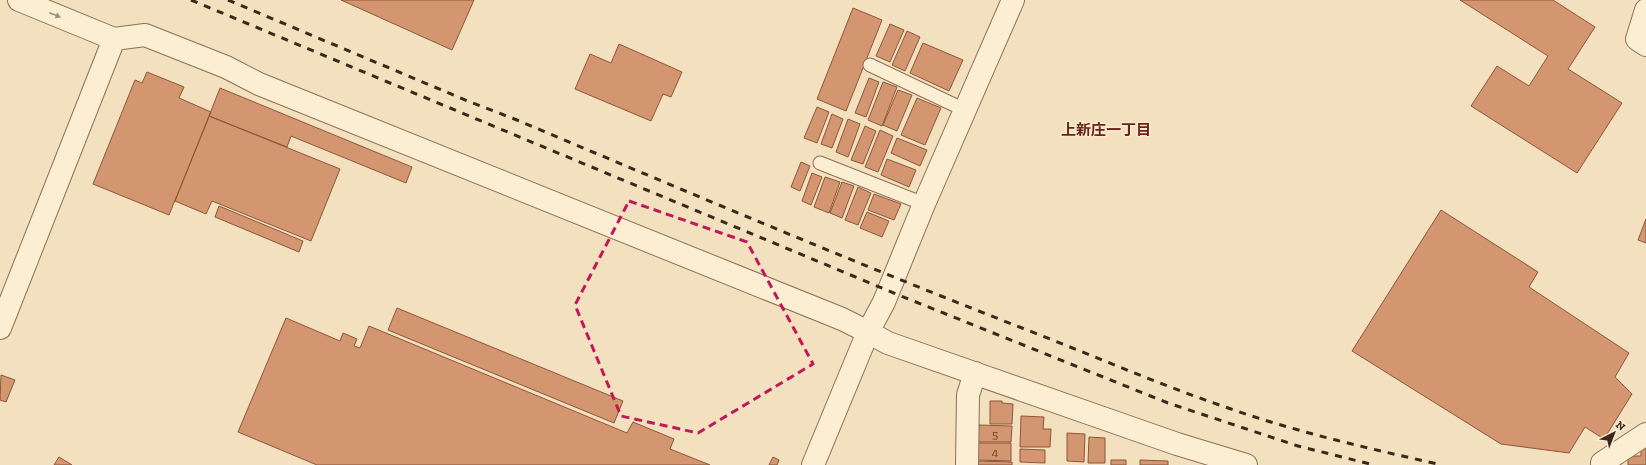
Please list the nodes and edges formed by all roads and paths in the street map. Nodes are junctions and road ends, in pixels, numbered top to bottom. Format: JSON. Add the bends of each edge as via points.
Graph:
{"nodes":[{"id":1,"x":19,"y":0,"type":"edge"},
{"id":2,"x":1012,"y":0,"type":"edge"},
{"id":3,"x":1646,"y":10,"type":"edge"},
{"id":4,"x":114,"y":39,"type":"junction"},
{"id":5,"x":1646,"y":45,"type":"edge"},
{"id":6,"x":870,"y":65,"type":"dead end"},
{"id":7,"x":965,"y":110,"type":"junction"},
{"id":8,"x":820,"y":163,"type":"dead end"},
{"id":9,"x":924,"y":204,"type":"junction"},
{"id":10,"x":0,"y":328,"type":"edge"},
{"id":11,"x":868,"y":332,"type":"junction"},
{"id":12,"x":975,"y":373,"type":"junction"},
{"id":13,"x":1646,"y":434,"type":"edge"},
{"id":14,"x":1602,"y":463,"type":"dead end"},
{"id":15,"x":814,"y":465,"type":"edge"},
{"id":16,"x":967,"y":465,"type":"edge"},
{"id":17,"x":1246,"y":465,"type":"edge"}],
"edges":[{"from":1,"to":4,"type":"street","one_way":true},
{"from":2,"to":7,"type":"street"},
{"from":3,"to":5,"type":"street","via":[[1637,39]]},
{"from":4,"to":10,"type":"street"},
{"from":4,"to":11,"type":"street","via":[[145,35],[226,67],[266,87],[842,319]]},
{"from":6,"to":7,"type":"lane"},
{"from":7,"to":9,"type":"street"},
{"from":8,"to":9,"type":"lane"},
{"from":9,"to":11,"type":"street","via":[[884,302]]},
{"from":11,"to":12,"type":"street","via":[[888,342]]},
{"from":11,"to":15,"type":"street"},
{"from":12,"to":16,"type":"street","via":[[968,395]]},
{"from":12,"to":17,"type":"street","via":[[1177,444]]},
{"from":13,"to":14,"type":"street"}]}
